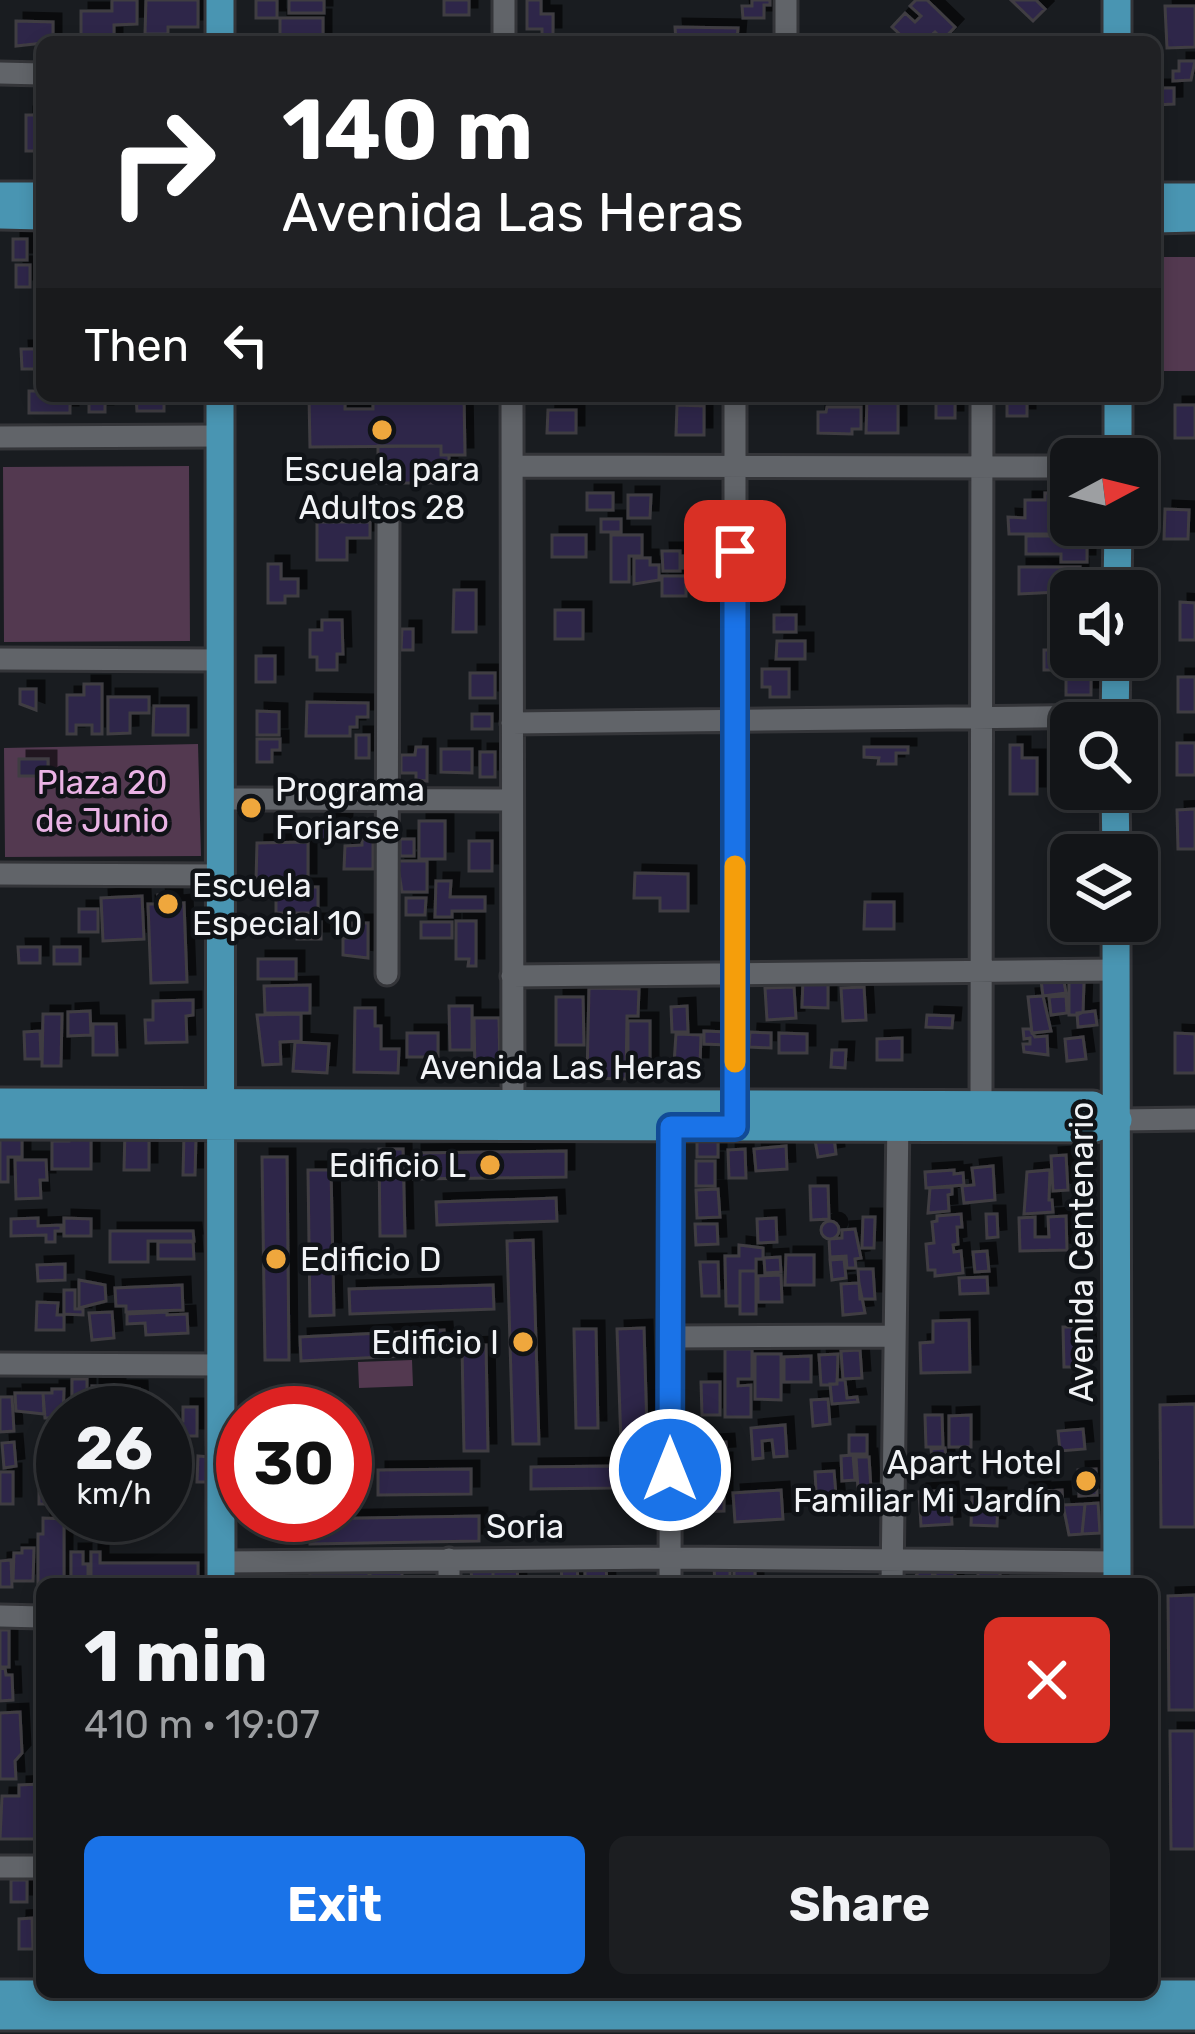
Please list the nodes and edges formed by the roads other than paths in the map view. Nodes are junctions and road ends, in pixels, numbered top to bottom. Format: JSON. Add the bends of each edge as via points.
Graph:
{"nodes":[{"id":1,"x":220,"y":0,"type":"edge"},
{"id":2,"x":504,"y":0,"type":"edge"},
{"id":3,"x":786,"y":0,"type":"edge"},
{"id":4,"x":1117,"y":0,"type":"edge"},
{"id":5,"x":220,"y":36,"type":"edge"},
{"id":6,"x":504,"y":36,"type":"edge"},
{"id":7,"x":786,"y":36,"type":"edge"},
{"id":8,"x":1117,"y":36,"type":"edge"},
{"id":9,"x":0,"y":73,"type":"edge"},
{"id":10,"x":36,"y":74,"type":"edge"},
{"id":11,"x":0,"y":196,"type":"edge"},
{"id":12,"x":36,"y":196,"type":"edge"},
{"id":13,"x":1161,"y":197,"type":"edge"},
{"id":14,"x":1195,"y":197,"type":"edge"},
{"id":15,"x":0,"y":215,"type":"edge"},
{"id":16,"x":36,"y":216,"type":"edge"},
{"id":17,"x":1195,"y":218,"type":"edge"},
{"id":18,"x":1161,"y":219,"type":"edge"},
{"id":19,"x":220,"y":402,"type":"edge"},
{"id":20,"x":512,"y":402,"type":"edge"},
{"id":21,"x":735,"y":402,"type":"edge"},
{"id":22,"x":982,"y":402,"type":"edge"},
{"id":23,"x":1118,"y":402,"type":"edge"},
{"id":24,"x":220,"y":436,"type":"junction"},
{"id":25,"x":0,"y":437,"type":"edge"},
{"id":26,"x":1118,"y":438,"type":"edge"},
{"id":27,"x":512,"y":466,"type":"junction"},
{"id":28,"x":735,"y":467,"type":"junction"},
{"id":29,"x":982,"y":467,"type":"junction"},
{"id":30,"x":1050,"y":467,"type":"edge"},
{"id":31,"x":388,"y":521,"type":"dead end"},
{"id":32,"x":0,"y":659,"type":"edge"},
{"id":33,"x":220,"y":660,"type":"junction"},
{"id":34,"x":981,"y":718,"type":"junction"},
{"id":35,"x":1050,"y":719,"type":"edge"},
{"id":36,"x":735,"y":720,"type":"junction"},
{"id":37,"x":512,"y":723,"type":"junction"},
{"id":38,"x":220,"y":799,"type":"junction"},
{"id":39,"x":387,"y":800,"type":"junction"},
{"id":40,"x":512,"y":800,"type":"junction"},
{"id":41,"x":0,"y":874,"type":"edge"},
{"id":42,"x":221,"y":875,"type":"junction"},
{"id":43,"x":1116,"y":942,"type":"edge"},
{"id":44,"x":1117,"y":970,"type":"junction"},
{"id":45,"x":981,"y":971,"type":"junction"},
{"id":46,"x":387,"y":974,"type":"dead end"},
{"id":47,"x":735,"y":974,"type":"junction"},
{"id":48,"x":512,"y":976,"type":"junction"},
{"id":49,"x":0,"y":1102,"type":"edge"},
{"id":50,"x":981,"y":1104,"type":"junction"},
{"id":51,"x":221,"y":1114,"type":"junction"},
{"id":52,"x":513,"y":1114,"type":"junction"},
{"id":53,"x":735,"y":1115,"type":"junction"},
{"id":54,"x":898,"y":1115,"type":"junction"},
{"id":55,"x":1195,"y":1119,"type":"edge"},
{"id":56,"x":1118,"y":1120,"type":"junction"},
{"id":57,"x":0,"y":1125,"type":"edge"},
{"id":58,"x":671,"y":1127,"type":"junction"},
{"id":59,"x":894,"y":1336,"type":"junction"},
{"id":60,"x":670,"y":1337,"type":"junction"},
{"id":61,"x":0,"y":1364,"type":"edge"},
{"id":62,"x":220,"y":1365,"type":"junction"},
{"id":63,"x":670,"y":1558,"type":"junction"},
{"id":64,"x":449,"y":1559,"type":"junction"},
{"id":65,"x":221,"y":1573,"type":"edge"},
{"id":66,"x":892,"y":1573,"type":"edge"},
{"id":67,"x":1117,"y":1573,"type":"edge"},
{"id":68,"x":449,"y":1578,"type":"edge"},
{"id":69,"x":670,"y":1578,"type":"edge"},
{"id":70,"x":0,"y":1616,"type":"edge"},
{"id":71,"x":36,"y":1617,"type":"edge"},
{"id":72,"x":0,"y":1867,"type":"edge"},
{"id":73,"x":36,"y":1867,"type":"edge"},
{"id":74,"x":0,"y":1994,"type":"edge"},
{"id":75,"x":1195,"y":1994,"type":"edge"},
{"id":76,"x":36,"y":1996,"type":"edge"},
{"id":77,"x":59,"y":1998,"type":"edge"},
{"id":78,"x":223,"y":2009,"type":"edge"},
{"id":79,"x":444,"y":2009,"type":"edge"},
{"id":80,"x":671,"y":2009,"type":"edge"},
{"id":81,"x":890,"y":2009,"type":"edge"},
{"id":82,"x":1116,"y":2009,"type":"edge"},
{"id":83,"x":1195,"y":2016,"type":"edge"},
{"id":84,"x":0,"y":2017,"type":"edge"}],
"edges":[{"from":1,"to":5,"type":"main road"},
{"from":2,"to":6,"type":"street"},
{"from":3,"to":7,"type":"street"},
{"from":4,"to":8,"type":"main road"},
{"from":9,"to":10,"type":"street"},
{"from":11,"to":12,"type":"main road"},
{"from":13,"to":14,"type":"main road"},
{"from":15,"to":16,"type":"main road"},
{"from":17,"to":18,"type":"main road"},
{"from":19,"to":24,"type":"main road"},
{"from":20,"to":27,"type":"street"},
{"from":21,"to":28,"type":"street"},
{"from":22,"to":29,"type":"street"},
{"from":23,"to":26,"type":"main road"},
{"from":24,"to":25,"type":"street"},
{"from":24,"to":33,"type":"main road"},
{"from":27,"to":28,"type":"street"},
{"from":27,"to":37,"type":"street"},
{"from":28,"to":29,"type":"street"},
{"from":28,"to":36,"type":"street"},
{"from":29,"to":30,"type":"street"},
{"from":29,"to":34,"type":"street"},
{"from":31,"to":39,"type":"street"},
{"from":32,"to":33,"type":"street"},
{"from":33,"to":38,"type":"main road"},
{"from":34,"to":35,"type":"street"},
{"from":34,"to":36,"type":"street"},
{"from":34,"to":45,"type":"street"},
{"from":36,"to":37,"type":"street"},
{"from":36,"to":47,"type":"street"},
{"from":37,"to":40,"type":"street"},
{"from":38,"to":39,"type":"street"},
{"from":38,"to":42,"type":"main road"},
{"from":39,"to":40,"type":"street"},
{"from":39,"to":46,"type":"street"},
{"from":40,"to":48,"type":"street"},
{"from":41,"to":42,"type":"street"},
{"from":42,"to":51,"type":"main road"},
{"from":43,"to":44,"type":"main road","name":"Avenida Centenario"},
{"from":44,"to":45,"type":"street"},
{"from":44,"to":56,"type":"main road","name":"Avenida Centenario"},
{"from":45,"to":47,"type":"street"},
{"from":45,"to":50,"type":"street"},
{"from":47,"to":48,"type":"street"},
{"from":47,"to":53,"type":"street"},
{"from":48,"to":52,"type":"street"},
{"from":49,"to":51,"type":"main road","name":"Avenida Las Heras"},
{"from":50,"to":54,"type":"main road","name":"Avenida Las Heras"},
{"from":50,"to":56,"type":"main road","name":"Avenida Las Heras","via":[[1093,1105]]},
{"from":51,"to":52,"type":"main road","name":"Avenida Las Heras"},
{"from":51,"to":57,"type":"main road","name":"Avenida Las Heras"},
{"from":51,"to":62,"type":"main road"},
{"from":52,"to":53,"type":"main road","name":"Avenida Las Heras"},
{"from":52,"to":58,"type":"main road","name":"Avenida Las Heras"},
{"from":53,"to":54,"type":"main road","name":"Avenida Las Heras"},
{"from":53,"to":58,"type":"main road","name":"Avenida Las Heras"},
{"from":54,"to":56,"type":"main road","name":"Avenida Las Heras","via":[[1095,1128]]},
{"from":54,"to":59,"type":"street"},
{"from":55,"to":56,"type":"street","name":"Avenida Las Heras"},
{"from":56,"to":67,"type":"main road","name":"Avenida Centenario"},
{"from":58,"to":60,"type":"street"},
{"from":59,"to":60,"type":"street"},
{"from":59,"to":66,"type":"street"},
{"from":60,"to":63,"type":"street"},
{"from":61,"to":62,"type":"street"},
{"from":62,"to":65,"type":"main road"},
{"from":63,"to":64,"type":"street","name":"Soria"},
{"from":63,"to":66,"type":"street","name":"Soria"},
{"from":63,"to":69,"type":"street"},
{"from":64,"to":65,"type":"street","name":"Soria"},
{"from":64,"to":68,"type":"street"},
{"from":66,"to":67,"type":"street","name":"Soria"},
{"from":70,"to":71,"type":"street"},
{"from":72,"to":73,"type":"street"},
{"from":74,"to":76,"type":"main road"},
{"from":75,"to":82,"type":"main road"},
{"from":77,"to":78,"type":"main road"},
{"from":78,"to":79,"type":"main road"},
{"from":78,"to":84,"type":"main road"},
{"from":79,"to":80,"type":"main road"},
{"from":80,"to":81,"type":"main road"},
{"from":81,"to":82,"type":"main road"},
{"from":82,"to":83,"type":"main road"}]}
